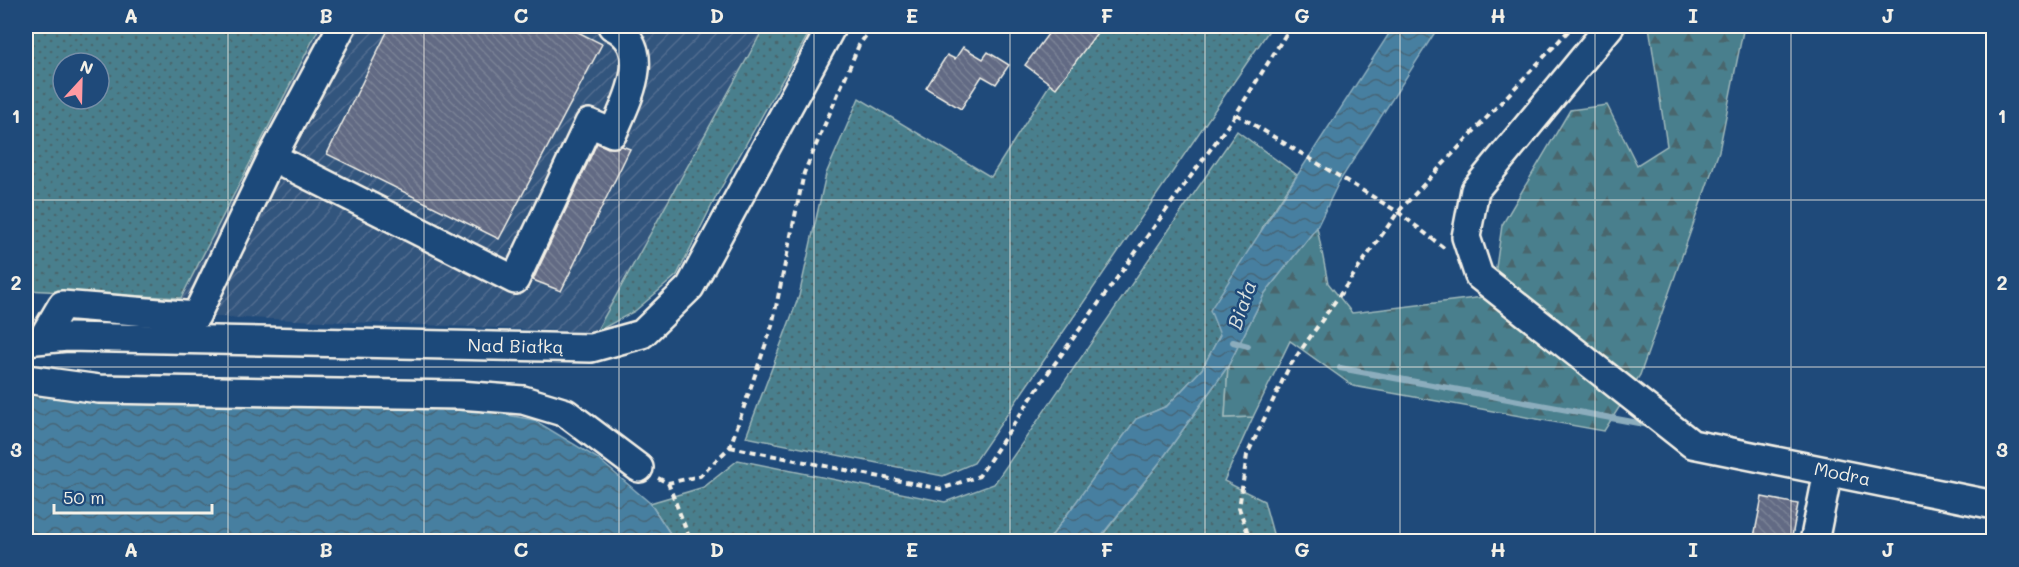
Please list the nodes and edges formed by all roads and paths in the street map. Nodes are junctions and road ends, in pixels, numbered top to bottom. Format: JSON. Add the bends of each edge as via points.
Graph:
{"nodes":[{"id":1,"x":342,"y":26,"type":"edge"},
{"id":2,"x":612,"y":26,"type":"edge"},
{"id":3,"x":832,"y":26,"type":"edge"},
{"id":4,"x":873,"y":26,"type":"edge"},
{"id":5,"x":1291,"y":26,"type":"edge"},
{"id":6,"x":1573,"y":26,"type":"edge"},
{"id":7,"x":1610,"y":26,"type":"edge"},
{"id":8,"x":1236,"y":114,"type":"junction"},
{"id":9,"x":272,"y":157,"type":"junction"},
{"id":10,"x":1398,"y":212,"type":"junction"},
{"id":11,"x":1479,"y":276,"type":"junction"},
{"id":12,"x":34,"y":340,"type":"edge"},
{"id":13,"x":26,"y":379,"type":"edge"},
{"id":14,"x":730,"y":447,"type":"junction"},
{"id":15,"x":639,"y":468,"type":"joint"},
{"id":16,"x":1828,"y":472,"type":"junction"},
{"id":17,"x":668,"y":483,"type":"junction"},
{"id":18,"x":1994,"y":505,"type":"edge"},
{"id":19,"x":691,"y":542,"type":"edge"},
{"id":20,"x":1251,"y":542,"type":"edge"},
{"id":21,"x":1814,"y":542,"type":"edge"}],
"edges":[{"from":1,"to":9,"type":"street"},
{"from":2,"to":9,"type":"street","via":[[623,31],[635,53],[636,77],[613,132],[589,123],[515,280]]},
{"from":3,"to":12,"type":"street","name":"Nad Białką","via":[[690,287],[642,334],[591,348]]},
{"from":4,"to":14,"type":"path","via":[[859,45],[804,172],[772,326]]},
{"from":5,"to":8,"type":"path"},
{"from":6,"to":10,"type":"path"},
{"from":7,"to":11,"type":"street","via":[[1475,190],[1466,237]]},
{"from":8,"to":10,"type":"path"},
{"from":8,"to":14,"type":"path","via":[[1048,373],[979,476],[941,489]]},
{"from":9,"to":12,"type":"street","via":[[196,316],[62,305]]},
{"from":10,"to":11,"type":"path"},
{"from":10,"to":20,"type":"path","via":[[1289,367],[1247,455],[1239,508]]},
{"from":11,"to":16,"type":"street","name":"Modra","via":[[1692,444]]},
{"from":13,"to":15,"type":"street","via":[[99,389],[460,395],[523,400],[566,413]]},
{"from":14,"to":17,"type":"path","via":[[700,476]]},
{"from":15,"to":17,"type":"path"},
{"from":16,"to":18,"type":"street","name":"Modra"},
{"from":16,"to":21,"type":"street"},
{"from":17,"to":19,"type":"path"}]}
